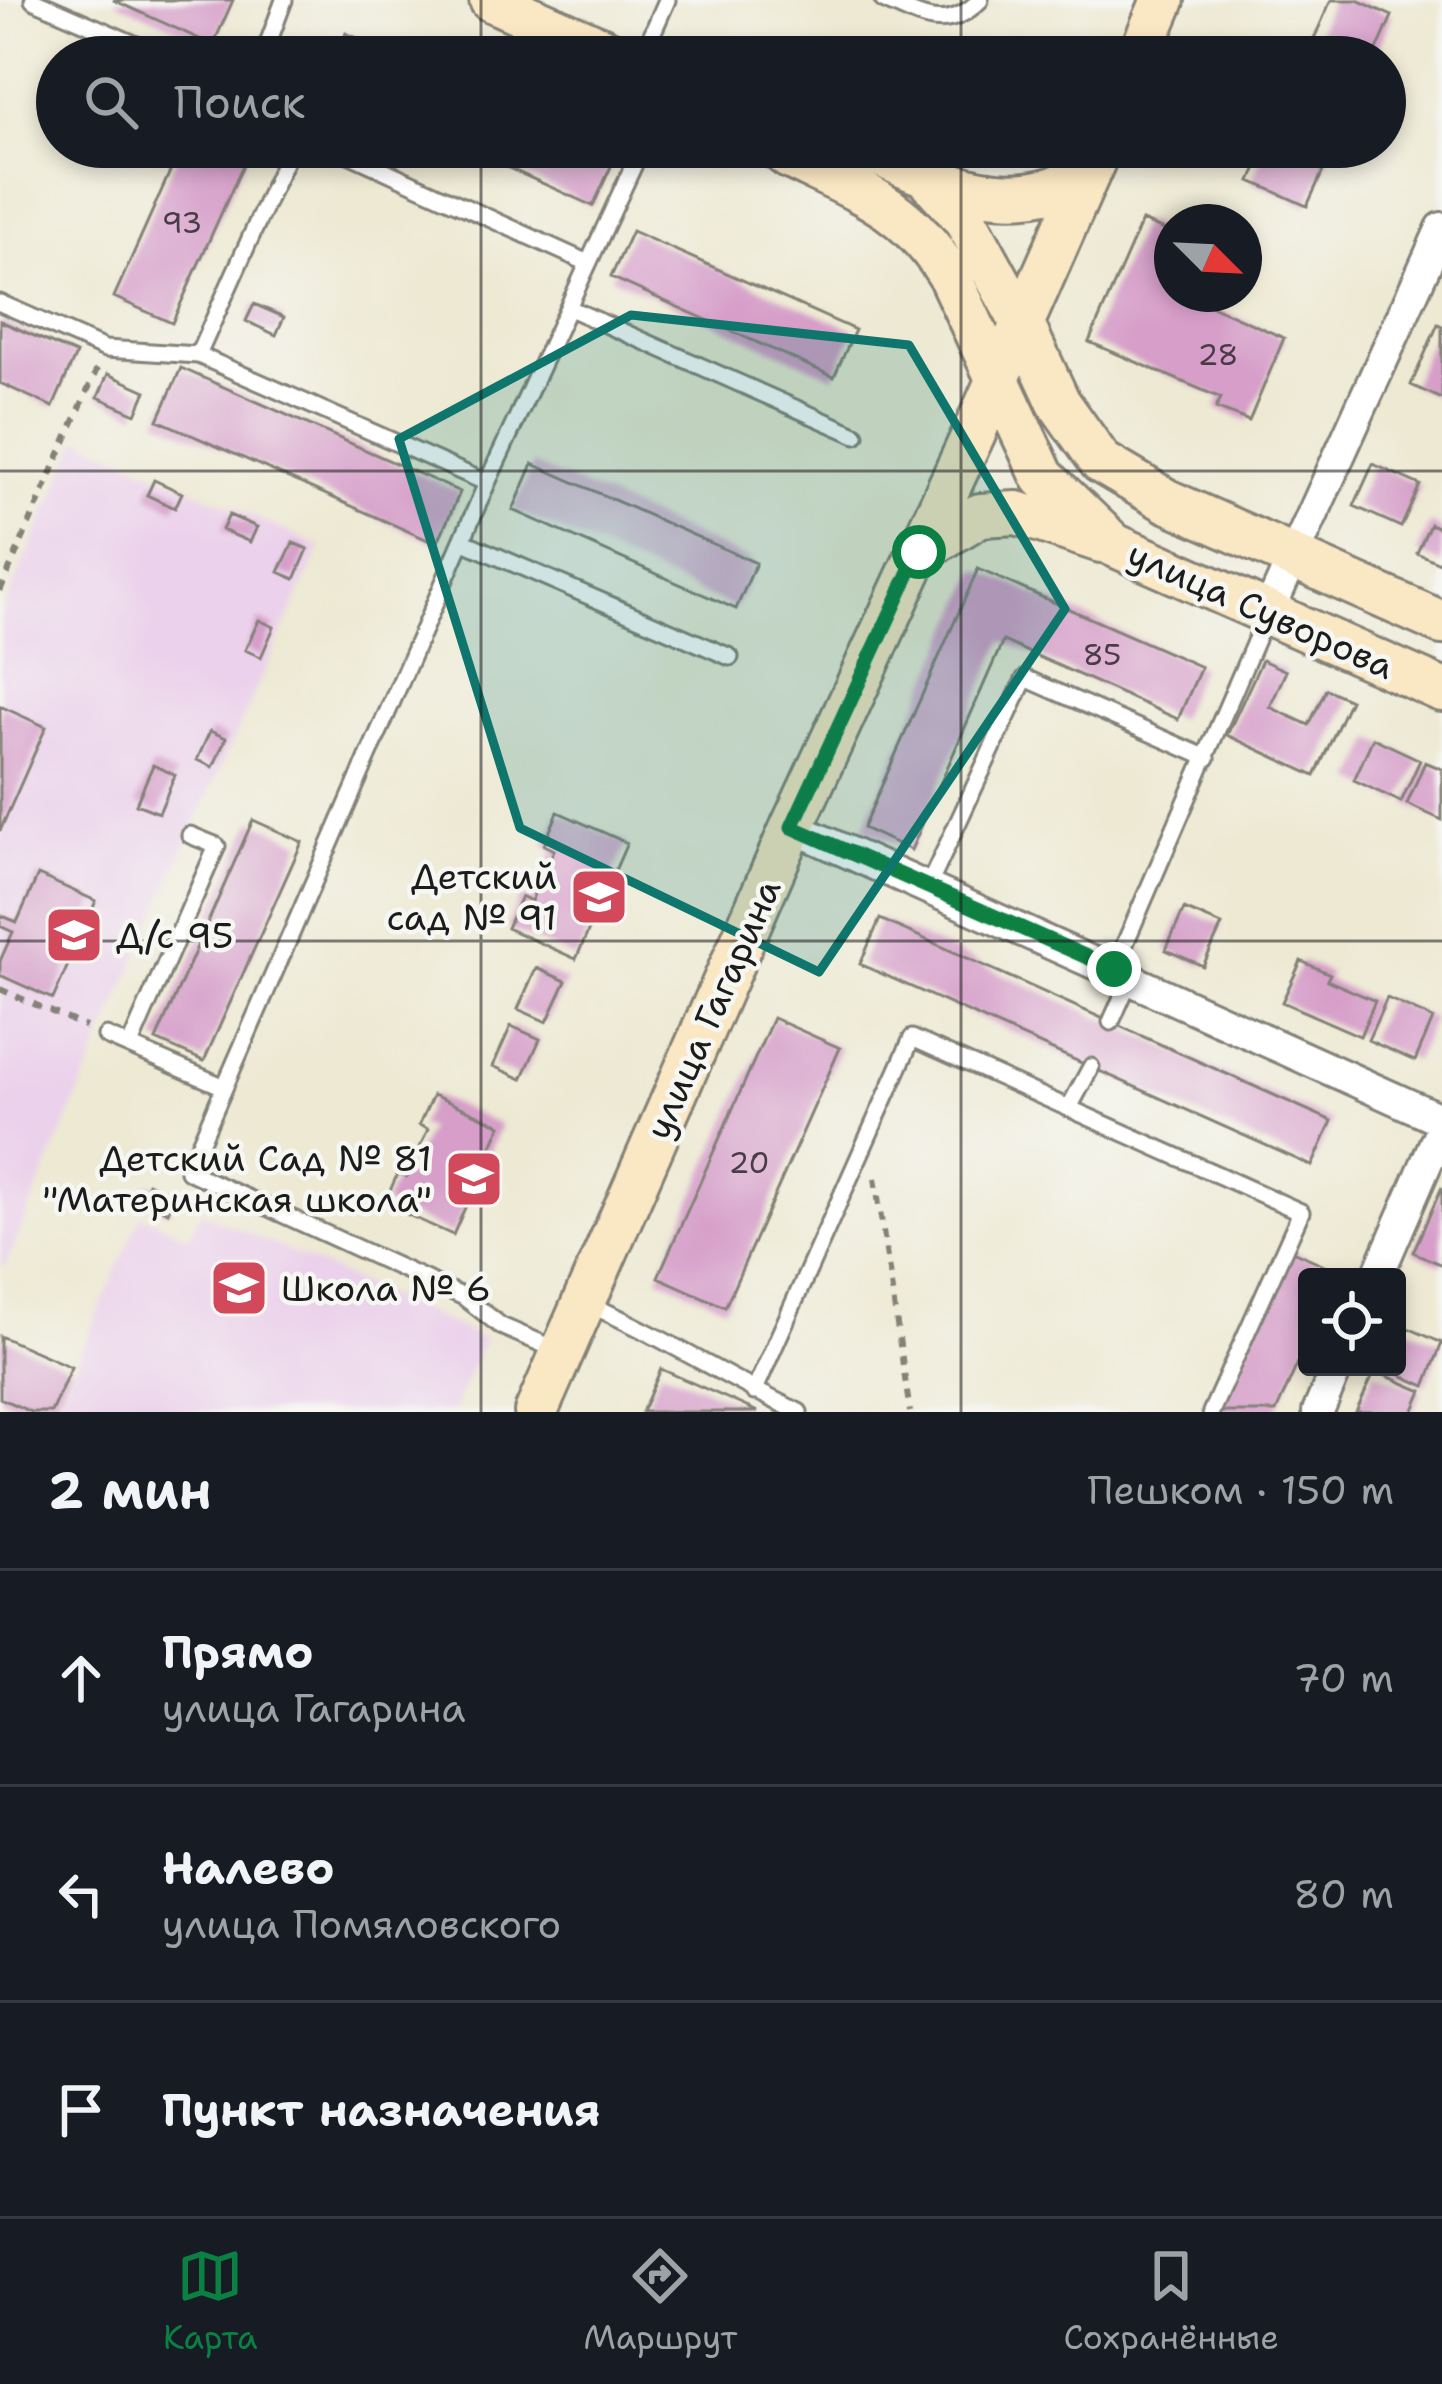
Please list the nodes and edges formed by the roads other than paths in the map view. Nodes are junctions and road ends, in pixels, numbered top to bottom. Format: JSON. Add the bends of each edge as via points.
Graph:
{"nodes":[{"id":1,"x":33,"y":0,"type":"edge"},
{"id":2,"x":284,"y":0,"type":"edge"},
{"id":3,"x":490,"y":0,"type":"edge"},
{"id":4,"x":668,"y":0,"type":"edge"},
{"id":5,"x":883,"y":0,"type":"edge"},
{"id":6,"x":980,"y":0,"type":"edge"},
{"id":7,"x":1163,"y":0,"type":"edge"},
{"id":8,"x":116,"y":36,"type":"edge"},
{"id":9,"x":271,"y":36,"type":"edge"},
{"id":10,"x":572,"y":36,"type":"edge"},
{"id":11,"x":652,"y":36,"type":"edge"},
{"id":12,"x":1148,"y":36,"type":"edge"},
{"id":13,"x":282,"y":168,"type":"edge"},
{"id":14,"x":379,"y":168,"type":"edge"},
{"id":15,"x":632,"y":168,"type":"edge"},
{"id":16,"x":811,"y":168,"type":"edge"},
{"id":17,"x":908,"y":168,"type":"edge"},
{"id":18,"x":1081,"y":168,"type":"edge"},
{"id":19,"x":1090,"y":168,"type":"edge"},
{"id":20,"x":927,"y":177,"type":"junction"},
{"id":21,"x":1442,"y":228,"type":"edge"},
{"id":22,"x":588,"y":263,"type":"junction"},
{"id":23,"x":1434,"y":270,"type":"edge"},
{"id":24,"x":0,"y":303,"type":"edge"},
{"id":25,"x":569,"y":308,"type":"junction"},
{"id":26,"x":1022,"y":323,"type":"junction"},
{"id":27,"x":198,"y":355,"type":"junction"},
{"id":28,"x":997,"y":381,"type":"junction"},
{"id":29,"x":856,"y":435,"type":"dead end"},
{"id":30,"x":487,"y":483,"type":"junction"},
{"id":31,"x":464,"y":542,"type":"junction"},
{"id":32,"x":1114,"y":545,"type":"junction"},
{"id":33,"x":919,"y":552,"type":"junction"},
{"id":34,"x":1293,"y":556,"type":"junction"},
{"id":35,"x":1268,"y":613,"type":"junction"},
{"id":36,"x":1442,"y":623,"type":"edge"},
{"id":37,"x":730,"y":657,"type":"dead end"},
{"id":38,"x":1442,"y":690,"type":"edge"},
{"id":39,"x":1207,"y":758,"type":"junction"},
{"id":40,"x":792,"y":827,"type":"junction"},
{"id":41,"x":190,"y":835,"type":"dead end"},
{"id":42,"x":928,"y":887,"type":"junction"},
{"id":43,"x":1122,"y":973,"type":"junction"},
{"id":44,"x":1111,"y":1022,"type":"dead end"},
{"id":45,"x":106,"y":1036,"type":"road end"},
{"id":46,"x":130,"y":1045,"type":"junction"},
{"id":47,"x":1091,"y":1067,"type":"dead end"},
{"id":48,"x":222,"y":1086,"type":"junction"},
{"id":49,"x":1070,"y":1106,"type":"junction"},
{"id":50,"x":1442,"y":1123,"type":"edge"},
{"id":51,"x":1380,"y":1268,"type":"edge"},
{"id":52,"x":584,"y":1303,"type":"junction"},
{"id":53,"x":562,"y":1353,"type":"junction"},
{"id":54,"x":1333,"y":1376,"type":"edge"},
{"id":55,"x":754,"y":1392,"type":"junction"},
{"id":56,"x":536,"y":1412,"type":"edge"},
{"id":57,"x":799,"y":1412,"type":"edge"},
{"id":58,"x":1211,"y":1412,"type":"edge"},
{"id":59,"x":1318,"y":1412,"type":"edge"}],
"edges":[{"from":1,"to":8,"type":"lane"},
{"from":2,"to":9,"type":"lane"},
{"from":3,"to":10,"type":"main road"},
{"from":4,"to":11,"type":"lane"},
{"from":5,"to":6,"type":"lane","via":[[929,20],[960,19]]},
{"from":7,"to":12,"type":"main road"},
{"from":13,"to":27,"type":"lane"},
{"from":14,"to":22,"type":"lane"},
{"from":15,"to":22,"type":"lane"},
{"from":16,"to":28,"type":"main road","name":"улица Суворова","via":[[911,224],[948,273]]},
{"from":17,"to":20,"type":"main road","name":"улица Суворова"},
{"from":18,"to":20,"type":"main road","name":"улица Суворова","via":[[1060,187],[1005,198]]},
{"from":19,"to":26,"type":"main road","name":"улица Гагарина"},
{"from":20,"to":26,"type":"main road","name":"улица Суворова","via":[[964,219]]},
{"from":21,"to":23,"type":"street"},
{"from":22,"to":25,"type":"lane"},
{"from":23,"to":34,"type":"street"},
{"from":24,"to":27,"type":"lane","via":[[105,349]]},
{"from":25,"to":29,"type":"lane"},
{"from":25,"to":30,"type":"lane"},
{"from":26,"to":28,"type":"main road","name":"улица Гагарина"},
{"from":26,"to":34,"type":"main road","name":"улица Суворова","via":[[1059,403],[1101,462],[1167,501]]},
{"from":27,"to":30,"type":"lane"},
{"from":28,"to":32,"type":"main road","name":"улица Суворова","via":[[1043,477]]},
{"from":28,"to":33,"type":"main road","name":"улица Гагарина"},
{"from":30,"to":31,"type":"lane"},
{"from":31,"to":37,"type":"lane"},
{"from":31,"to":48,"type":"lane"},
{"from":32,"to":33,"type":"main road","via":[[1017,513],[980,515]]},
{"from":32,"to":35,"type":"main road","name":"улица Суворова"},
{"from":33,"to":40,"type":"main road","name":"улица Гагарина"},
{"from":34,"to":35,"type":"street"},
{"from":34,"to":36,"type":"main road","name":"улица Суворова"},
{"from":35,"to":38,"type":"main road","name":"улица Суворова"},
{"from":35,"to":39,"type":"lane"},
{"from":39,"to":42,"type":"lane","via":[[1025,678]]},
{"from":39,"to":43,"type":"lane"},
{"from":40,"to":42,"type":"street"},
{"from":40,"to":52,"type":"main road","name":"улица Гагарина"},
{"from":41,"to":46,"type":"lane","via":[[217,846]]},
{"from":42,"to":43,"type":"street"},
{"from":43,"to":44,"type":"lane"},
{"from":43,"to":50,"type":"street"},
{"from":45,"to":46,"type":"lane"},
{"from":46,"to":48,"type":"lane"},
{"from":47,"to":49,"type":"lane"},
{"from":48,"to":53,"type":"lane","via":[[188,1171],[464,1297],[501,1326]]},
{"from":49,"to":55,"type":"lane","via":[[912,1038]]},
{"from":49,"to":58,"type":"lane","via":[[1301,1212]]},
{"from":50,"to":51,"type":"street"},
{"from":52,"to":53,"type":"main road","name":"улица Гагарина"},
{"from":52,"to":55,"type":"lane"},
{"from":53,"to":56,"type":"main road","name":"улица Гагарина"},
{"from":54,"to":59,"type":"street"},
{"from":55,"to":57,"type":"lane"}]}
